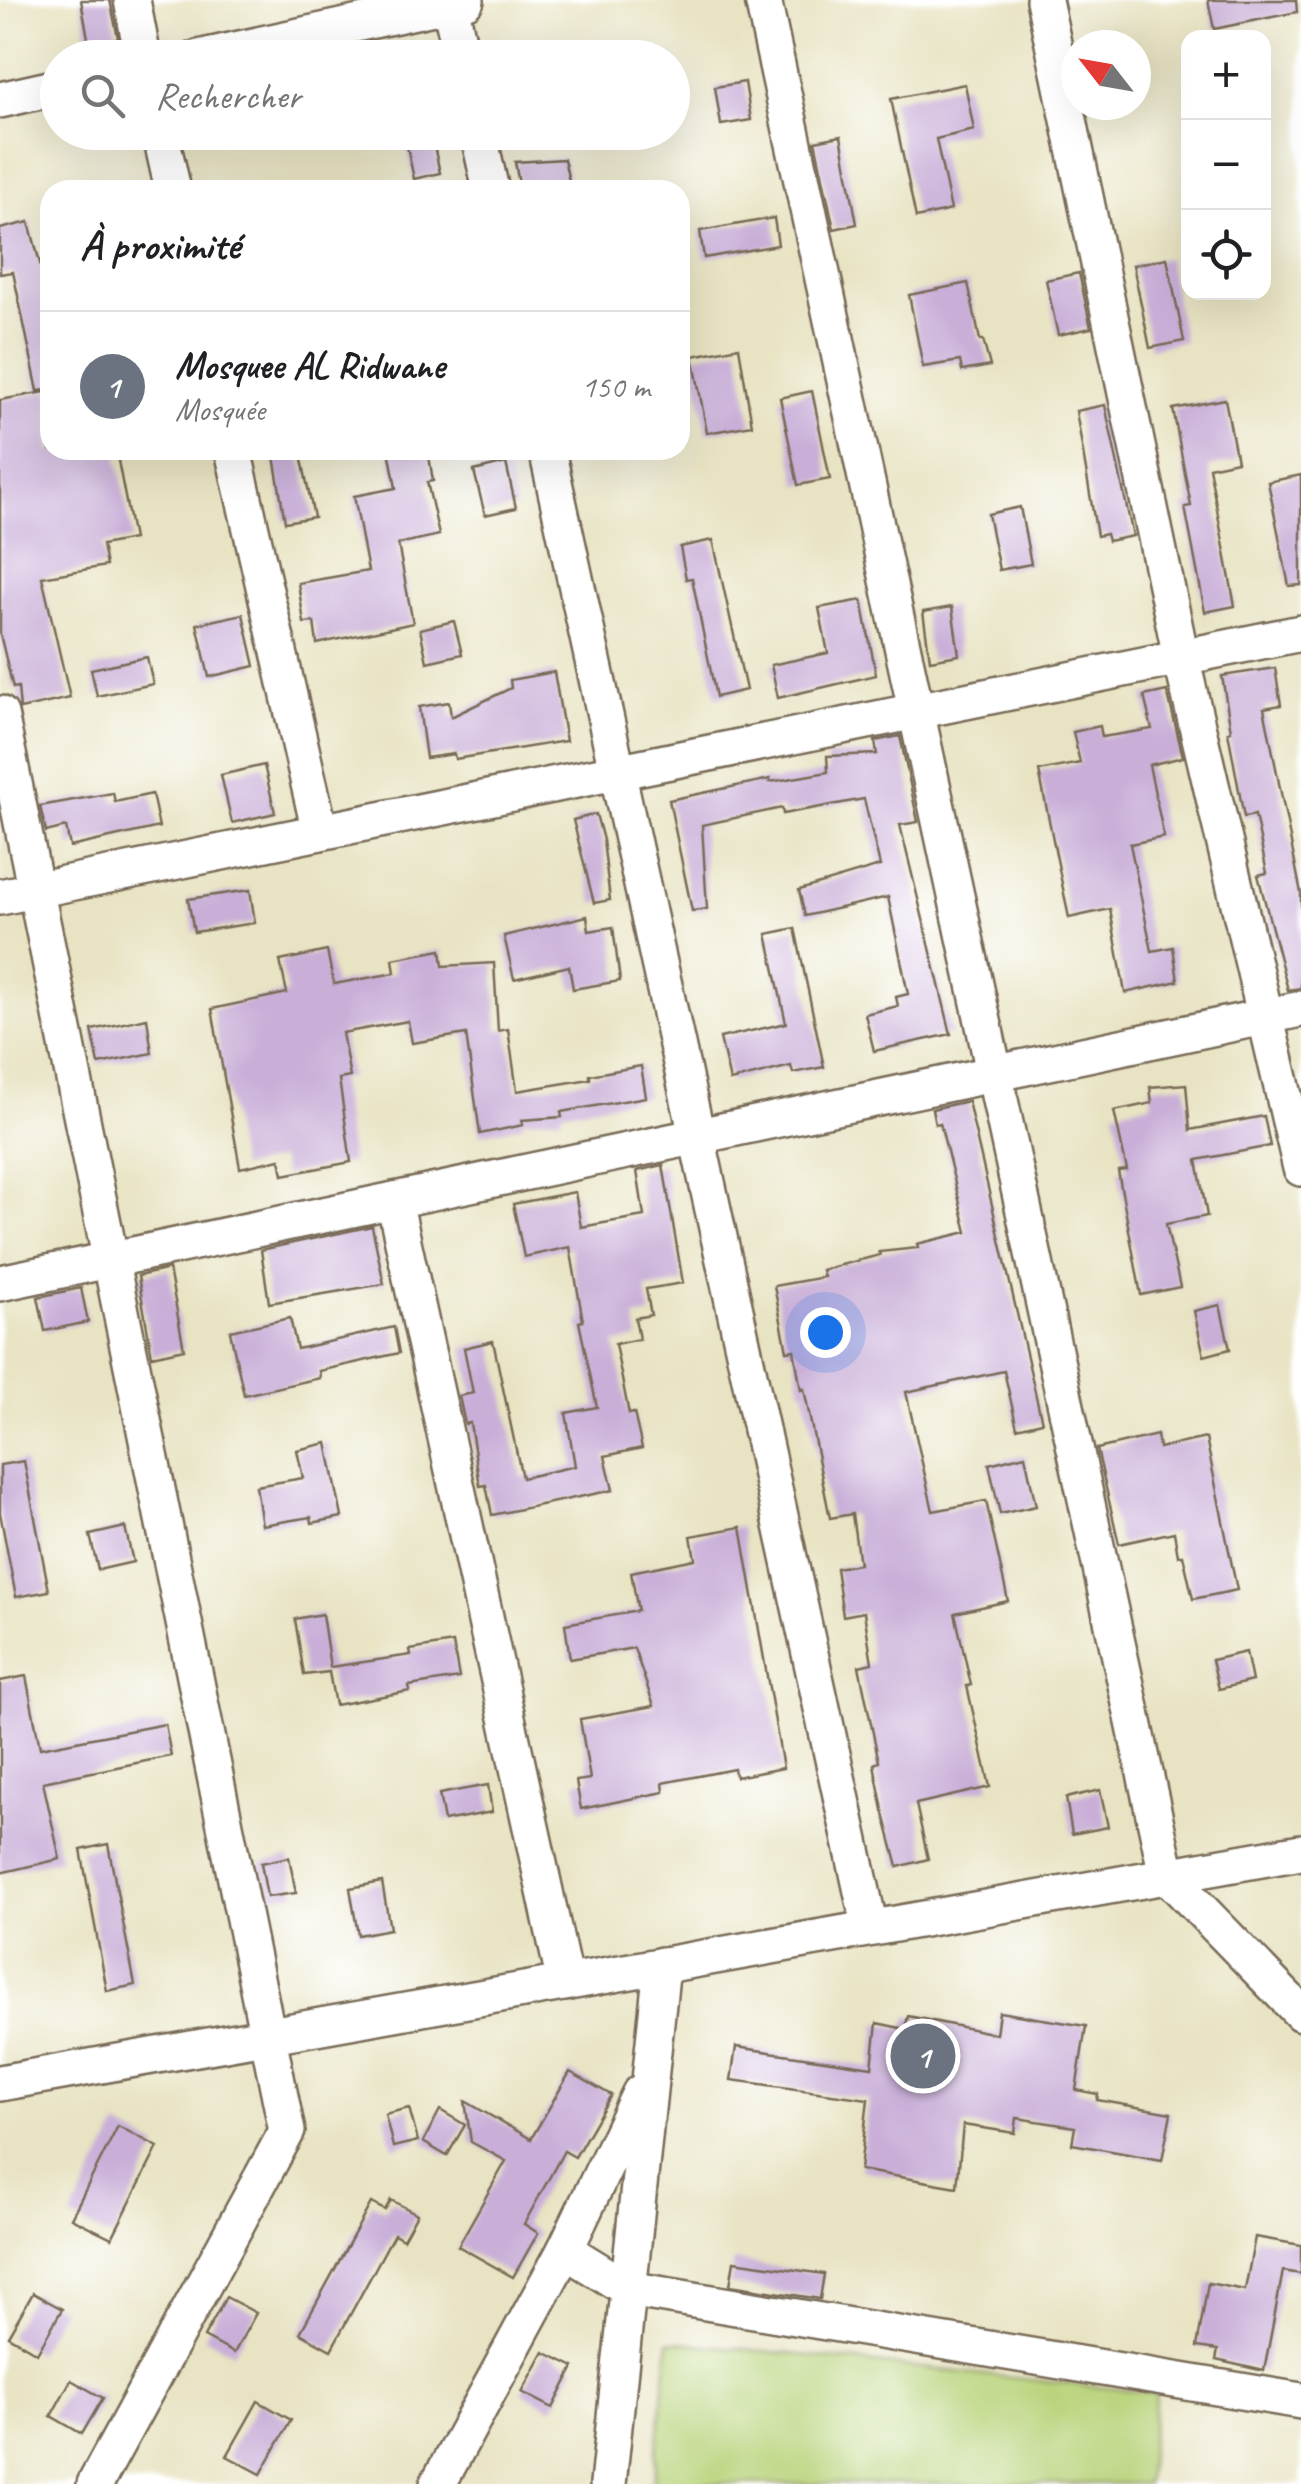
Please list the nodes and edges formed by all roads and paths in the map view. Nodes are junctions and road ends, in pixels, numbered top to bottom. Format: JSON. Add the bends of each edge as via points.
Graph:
{"nodes":[{"id":1,"x":132,"y":0,"type":"edge"},
{"id":2,"x":764,"y":0,"type":"edge"},
{"id":3,"x":1044,"y":0,"type":"edge"},
{"id":4,"x":455,"y":1,"type":"edge"},
{"id":5,"x":140,"y":40,"type":"edge"},
{"id":6,"x":279,"y":40,"type":"edge"},
{"id":7,"x":460,"y":40,"type":"edge"},
{"id":8,"x":40,"y":92,"type":"edge"},
{"id":9,"x":0,"y":100,"type":"edge"},
{"id":10,"x":164,"y":150,"type":"edge"},
{"id":11,"x":482,"y":150,"type":"edge"},
{"id":12,"x":171,"y":180,"type":"edge"},
{"id":13,"x":489,"y":180,"type":"edge"},
{"id":14,"x":235,"y":460,"type":"edge"},
{"id":15,"x":550,"y":460,"type":"edge"},
{"id":16,"x":1301,"y":633,"type":"edge"},
{"id":17,"x":1182,"y":658,"type":"junction"},
{"id":18,"x":916,"y":711,"type":"junction"},
{"id":19,"x":0,"y":714,"type":"edge"},
{"id":20,"x":618,"y":772,"type":"junction"},
{"id":21,"x":320,"y":832,"type":"junction"},
{"id":22,"x":36,"y":890,"type":"junction"},
{"id":23,"x":0,"y":897,"type":"edge"},
{"id":24,"x":1301,"y":1009,"type":"edge"},
{"id":25,"x":1266,"y":1016,"type":"junction"},
{"id":26,"x":994,"y":1073,"type":"junction"},
{"id":27,"x":697,"y":1136,"type":"junction"},
{"id":28,"x":1301,"y":1168,"type":"edge"},
{"id":29,"x":394,"y":1200,"type":"junction"},
{"id":30,"x":110,"y":1260,"type":"junction"},
{"id":31,"x":0,"y":1283,"type":"edge"},
{"id":32,"x":1301,"y":1852,"type":"edge"},
{"id":33,"x":1167,"y":1876,"type":"junction"},
{"id":34,"x":870,"y":1928,"type":"junction"},
{"id":35,"x":662,"y":1965,"type":"junction"},
{"id":36,"x":566,"y":1983,"type":"junction"},
{"id":37,"x":1301,"y":2014,"type":"edge"},
{"id":38,"x":267,"y":2036,"type":"junction"},
{"id":39,"x":651,"y":2070,"type":"junction"},
{"id":40,"x":0,"y":2083,"type":"edge"},
{"id":41,"x":565,"y":2250,"type":"junction"},
{"id":42,"x":628,"y":2290,"type":"junction"},
{"id":43,"x":1301,"y":2401,"type":"edge"},
{"id":44,"x":95,"y":2484,"type":"edge"},
{"id":45,"x":438,"y":2484,"type":"edge"},
{"id":46,"x":608,"y":2484,"type":"edge"}],
"edges":[{"from":1,"to":5,"type":"street"},
{"from":2,"to":18,"type":"street"},
{"from":3,"to":17,"type":"street"},
{"from":4,"to":6,"type":"street"},
{"from":4,"to":7,"type":"street"},
{"from":8,"to":9,"type":"street"},
{"from":10,"to":12,"type":"street"},
{"from":11,"to":13,"type":"street"},
{"from":14,"to":21,"type":"street"},
{"from":15,"to":20,"type":"street"},
{"from":16,"to":17,"type":"street"},
{"from":17,"to":18,"type":"street"},
{"from":17,"to":25,"type":"street"},
{"from":18,"to":20,"type":"street"},
{"from":18,"to":26,"type":"street"},
{"from":19,"to":22,"type":"street"},
{"from":20,"to":21,"type":"street"},
{"from":20,"to":27,"type":"street"},
{"from":21,"to":22,"type":"street"},
{"from":22,"to":23,"type":"street"},
{"from":22,"to":30,"type":"street"},
{"from":24,"to":25,"type":"street"},
{"from":25,"to":26,"type":"street"},
{"from":25,"to":28,"type":"street"},
{"from":26,"to":27,"type":"street"},
{"from":26,"to":33,"type":"street"},
{"from":27,"to":29,"type":"street"},
{"from":27,"to":34,"type":"street"},
{"from":29,"to":30,"type":"street"},
{"from":29,"to":36,"type":"street"},
{"from":30,"to":31,"type":"street"},
{"from":30,"to":38,"type":"street"},
{"from":32,"to":33,"type":"street"},
{"from":33,"to":34,"type":"street"},
{"from":33,"to":37,"type":"street"},
{"from":34,"to":35,"type":"street"},
{"from":35,"to":36,"type":"street"},
{"from":35,"to":39,"type":"street"},
{"from":36,"to":38,"type":"street"},
{"from":38,"to":40,"type":"street"},
{"from":38,"to":44,"type":"street","via":[[287,2131]]},
{"from":39,"to":41,"type":"street"},
{"from":39,"to":42,"type":"street"},
{"from":41,"to":42,"type":"street"},
{"from":41,"to":45,"type":"street"},
{"from":42,"to":43,"type":"street"},
{"from":42,"to":46,"type":"street"}]}
